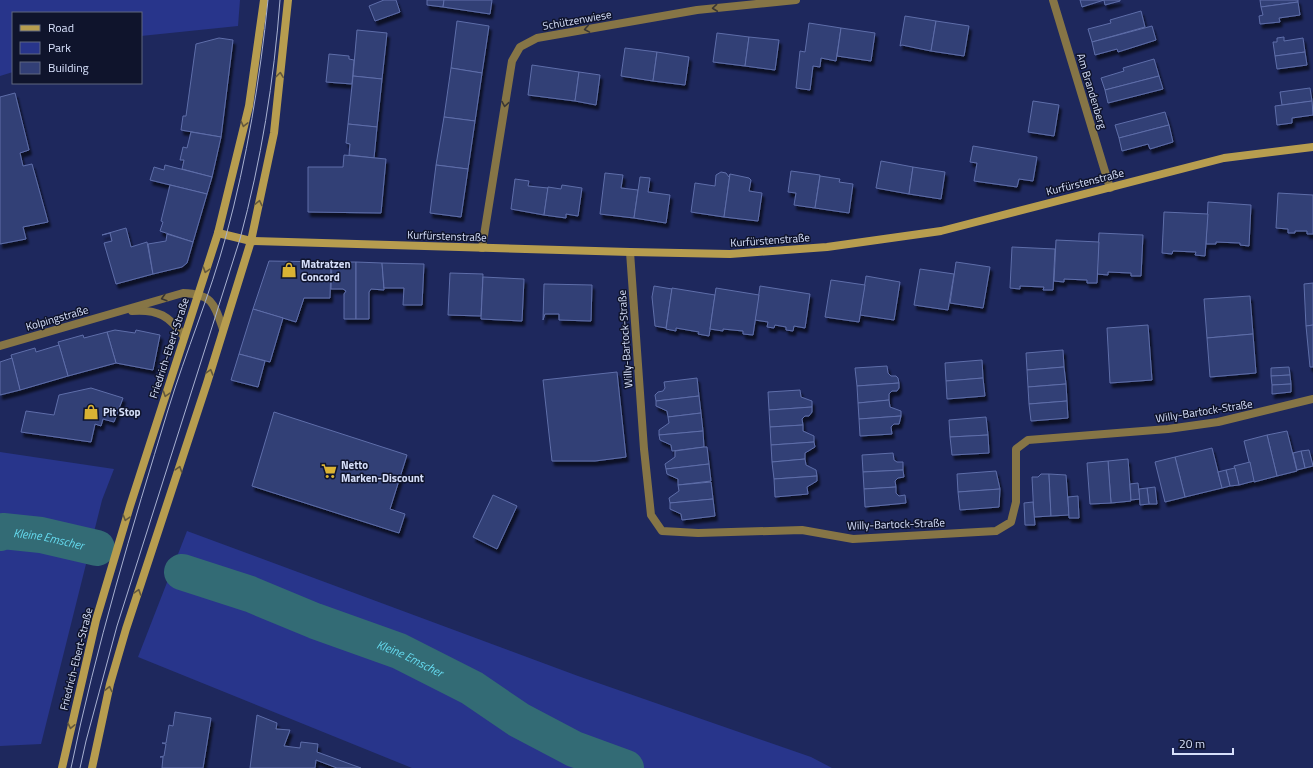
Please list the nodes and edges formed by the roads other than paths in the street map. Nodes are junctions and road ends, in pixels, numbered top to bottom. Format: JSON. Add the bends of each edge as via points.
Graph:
{"nodes":[{"id":1,"x":264,"y":0,"type":"edge"},
{"id":2,"x":288,"y":0,"type":"edge"},
{"id":3,"x":796,"y":0,"type":"edge"},
{"id":4,"x":1053,"y":0,"type":"edge"},
{"id":5,"x":1313,"y":147,"type":"edge"},
{"id":6,"x":1110,"y":188,"type":"junction"},
{"id":7,"x":218,"y":233,"type":"junction"},
{"id":8,"x":251,"y":241,"type":"junction"},
{"id":9,"x":482,"y":248,"type":"junction"},
{"id":10,"x":630,"y":252,"type":"junction"},
{"id":11,"x":198,"y":293,"type":"junction"},
{"id":12,"x":119,"y":312,"type":"junction"},
{"id":13,"x":223,"y":329,"type":"junction"},
{"id":14,"x":184,"y":337,"type":"junction"},
{"id":15,"x":0,"y":346,"type":"edge"},
{"id":16,"x":1313,"y":399,"type":"edge"},
{"id":17,"x":62,"y":768,"type":"edge"},
{"id":18,"x":92,"y":768,"type":"edge"}],
"edges":[{"from":1,"to":7,"type":"main road","name":"Friedrich-Ebert-Straße","one_way":true,"via":[[249,106]]},
{"from":8,"to":2,"type":"main road","one_way":true,"via":[[274,133]]},
{"from":3,"to":9,"type":"street","name":"Schützenwiese","one_way":true,"via":[[697,10],[537,38],[520,47],[512,61]]},
{"from":4,"to":6,"type":"street","name":"Am Brandenberg"},
{"from":5,"to":6,"type":"main road","name":"Kurfürstenstraße","via":[[1224,158]]},
{"from":6,"to":10,"type":"main road","name":"Kurfürstenstraße","via":[[941,231],[827,247],[730,254]]},
{"from":7,"to":8,"type":"main road","name":"Kurfürstenstraße"},
{"from":7,"to":11,"type":"main road","name":"Friedrich-Ebert-Straße","one_way":true},
{"from":8,"to":9,"type":"main road","name":"Kurfürstenstraße"},
{"from":8,"to":13,"type":"main road"},
{"from":9,"to":10,"type":"main road","name":"Kurfürstenstraße"},
{"from":10,"to":16,"type":"street","name":"Willy-Bartock-Straße","via":[[651,515],[662,531],[698,533],[802,530],[853,539],[996,531],[1011,522],[1016,502],[1016,449],[1028,440],[1168,429],[1218,422]]},
{"from":11,"to":12,"type":"street","name":"Kolpingstraße","one_way":true,"via":[[183,293]]},
{"from":11,"to":13,"type":"street","via":[[213,305]]},
{"from":11,"to":14,"type":"main road","name":"Friedrich-Ebert-Straße"},
{"from":12,"to":14,"type":"street","name":"Kolpingstraße","via":[[145,310],[163,315],[175,324]]},
{"from":12,"to":15,"type":"street","name":"Kolpingstraße"},
{"from":18,"to":13,"type":"main road","one_way":true,"via":[[110,684],[126,629]]},
{"from":14,"to":17,"type":"main road","name":"Friedrich-Ebert-Straße","one_way":true,"via":[[96,620]]}]}
